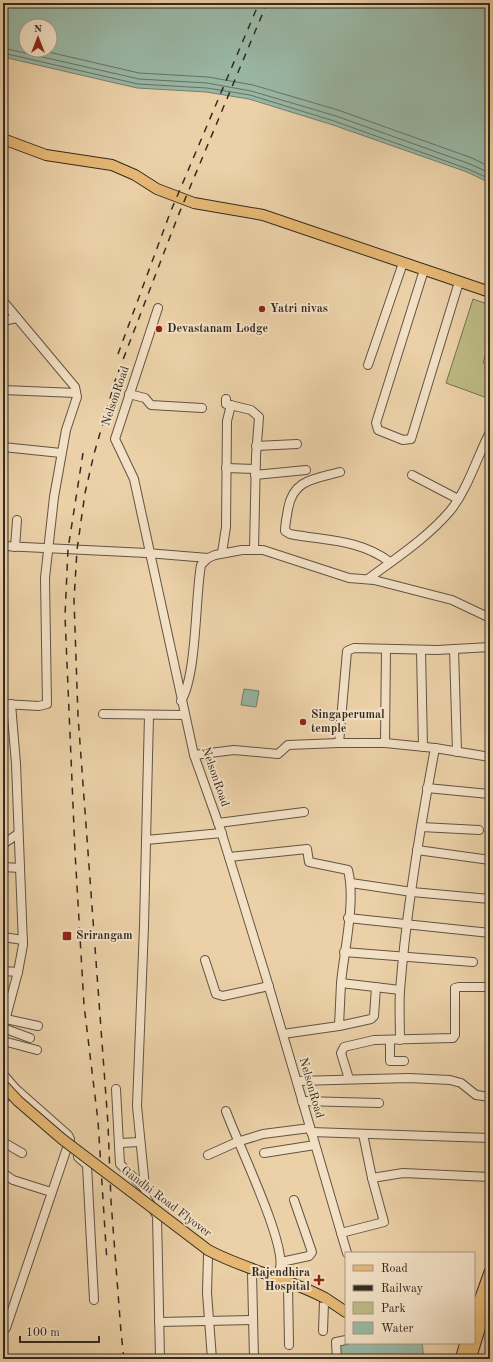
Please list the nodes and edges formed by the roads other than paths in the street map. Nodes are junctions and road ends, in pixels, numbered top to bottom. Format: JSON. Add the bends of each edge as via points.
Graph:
{"nodes":[{"id":1,"x":3,"y":139,"type":"edge"},
{"id":2,"x":403,"y":263,"type":"junction"},
{"id":3,"x":424,"y":270,"type":"junction"},
{"id":4,"x":459,"y":282,"type":"junction"},
{"id":5,"x":490,"y":292,"type":"edge"},
{"id":6,"x":3,"y":301,"type":"edge"},
{"id":7,"x":158,"y":308,"type":"dead end"},
{"id":8,"x":17,"y":318,"type":"junction"},
{"id":9,"x":3,"y":321,"type":"edge"},
{"id":10,"x":368,"y":365,"type":"dead end"},
{"id":11,"x":3,"y":390,"type":"edge"},
{"id":12,"x":76,"y":393,"type":"junction"},
{"id":13,"x":129,"y":394,"type":"junction"},
{"id":14,"x":202,"y":408,"type":"dead end"},
{"id":15,"x":490,"y":432,"type":"edge"},
{"id":16,"x":297,"y":444,"type":"dead end"},
{"id":17,"x":256,"y":446,"type":"junction"},
{"id":18,"x":3,"y":447,"type":"edge"},
{"id":19,"x":61,"y":452,"type":"junction"},
{"id":20,"x":226,"y":468,"type":"junction"},
{"id":21,"x":306,"y":470,"type":"dead end"},
{"id":22,"x":255,"y":472,"type":"junction"},
{"id":23,"x":340,"y":472,"type":"dead end"},
{"id":24,"x":412,"y":475,"type":"dead end"},
{"id":25,"x":458,"y":499,"type":"junction"},
{"id":26,"x":17,"y":520,"type":"dead end"},
{"id":27,"x":3,"y":546,"type":"edge"},
{"id":28,"x":15,"y":547,"type":"junction"},
{"id":29,"x":48,"y":548,"type":"junction"},
{"id":30,"x":254,"y":550,"type":"junction"},
{"id":31,"x":150,"y":553,"type":"junction"},
{"id":32,"x":222,"y":553,"type":"junction"},
{"id":33,"x":208,"y":558,"type":"junction"},
{"id":34,"x":390,"y":562,"type":"junction"},
{"id":35,"x":368,"y":579,"type":"junction"},
{"id":36,"x":490,"y":618,"type":"edge"},
{"id":37,"x":490,"y":647,"type":"edge"},
{"id":38,"x":386,"y":649,"type":"junction"},
{"id":39,"x":454,"y":649,"type":"junction"},
{"id":40,"x":421,"y":650,"type":"junction"},
{"id":41,"x":181,"y":700,"type":"junction"},
{"id":42,"x":7,"y":704,"type":"edge"},
{"id":43,"x":103,"y":714,"type":"dead end"},
{"id":44,"x":149,"y":715,"type":"junction"},
{"id":45,"x":185,"y":715,"type":"junction"},
{"id":46,"x":339,"y":743,"type":"junction"},
{"id":47,"x":385,"y":743,"type":"junction"},
{"id":48,"x":423,"y":747,"type":"junction"},
{"id":49,"x":435,"y":748,"type":"junction"},
{"id":50,"x":457,"y":752,"type":"junction"},
{"id":51,"x":194,"y":755,"type":"junction"},
{"id":52,"x":490,"y":757,"type":"edge"},
{"id":53,"x":427,"y":788,"type":"junction"},
{"id":54,"x":489,"y":794,"type":"edge"},
{"id":55,"x":304,"y":812,"type":"dead end"},
{"id":56,"x":218,"y":823,"type":"junction"},
{"id":57,"x":421,"y":827,"type":"junction"},
{"id":58,"x":479,"y":830,"type":"dead end"},
{"id":59,"x":222,"y":833,"type":"junction"},
{"id":60,"x":18,"y":834,"type":"junction"},
{"id":61,"x":146,"y":840,"type":"junction"},
{"id":62,"x":3,"y":844,"type":"edge"},
{"id":63,"x":417,"y":850,"type":"junction"},
{"id":64,"x":229,"y":857,"type":"junction"},
{"id":65,"x":490,"y":860,"type":"edge"},
{"id":66,"x":3,"y":867,"type":"edge"},
{"id":67,"x":20,"y":868,"type":"junction"},
{"id":68,"x":350,"y":883,"type":"junction"},
{"id":69,"x":412,"y":892,"type":"junction"},
{"id":70,"x":490,"y":899,"type":"edge"},
{"id":71,"x":348,"y":918,"type":"junction"},
{"id":72,"x":407,"y":924,"type":"junction"},
{"id":73,"x":490,"y":933,"type":"edge"},
{"id":74,"x":3,"y":938,"type":"edge"},
{"id":75,"x":23,"y":940,"type":"junction"},
{"id":76,"x":344,"y":952,"type":"junction"},
{"id":77,"x":404,"y":956,"type":"junction"},
{"id":78,"x":205,"y":960,"type":"dead end"},
{"id":79,"x":473,"y":962,"type":"dead end"},
{"id":80,"x":3,"y":971,"type":"edge"},
{"id":81,"x":18,"y":972,"type":"junction"},
{"id":82,"x":342,"y":983,"type":"junction"},
{"id":83,"x":269,"y":986,"type":"junction"},
{"id":84,"x":376,"y":987,"type":"junction"},
{"id":85,"x":490,"y":988,"type":"edge"},
{"id":86,"x":400,"y":990,"type":"junction"},
{"id":87,"x":6,"y":1018,"type":"junction"},
{"id":88,"x":38,"y":1026,"type":"dead end"},
{"id":89,"x":339,"y":1026,"type":"junction"},
{"id":90,"x":3,"y":1028,"type":"edge"},
{"id":91,"x":283,"y":1034,"type":"junction"},
{"id":92,"x":30,"y":1038,"type":"dead end"},
{"id":93,"x":390,"y":1040,"type":"junction"},
{"id":94,"x":400,"y":1040,"type":"junction"},
{"id":95,"x":3,"y":1041,"type":"edge"},
{"id":96,"x":37,"y":1050,"type":"dead end"},
{"id":97,"x":404,"y":1061,"type":"dead end"},
{"id":98,"x":3,"y":1074,"type":"edge"},
{"id":99,"x":349,"y":1079,"type":"junction"},
{"id":100,"x":297,"y":1081,"type":"junction"},
{"id":101,"x":3,"y":1085,"type":"edge"},
{"id":102,"x":116,"y":1089,"type":"dead end"},
{"id":103,"x":4,"y":1096,"type":"edge"},
{"id":104,"x":490,"y":1097,"type":"edge"},
{"id":105,"x":302,"y":1101,"type":"junction"},
{"id":106,"x":379,"y":1103,"type":"dead end"},
{"id":107,"x":226,"y":1111,"type":"dead end"},
{"id":108,"x":310,"y":1130,"type":"junction"},
{"id":109,"x":363,"y":1134,"type":"junction"},
{"id":110,"x":490,"y":1138,"type":"edge"},
{"id":111,"x":3,"y":1142,"type":"edge"},
{"id":112,"x":140,"y":1142,"type":"junction"},
{"id":113,"x":237,"y":1142,"type":"junction"},
{"id":114,"x":120,"y":1143,"type":"junction"},
{"id":115,"x":315,"y":1145,"type":"junction"},
{"id":116,"x":66,"y":1148,"type":"junction"},
{"id":117,"x":22,"y":1153,"type":"dead end"},
{"id":118,"x":264,"y":1153,"type":"dead end"},
{"id":119,"x":208,"y":1155,"type":"dead end"},
{"id":120,"x":3,"y":1173,"type":"edge"},
{"id":121,"x":490,"y":1177,"type":"edge"},
{"id":122,"x":372,"y":1178,"type":"junction"},
{"id":123,"x":145,"y":1189,"type":"junction"},
{"id":124,"x":51,"y":1192,"type":"junction"},
{"id":125,"x":294,"y":1200,"type":"dead end"},
{"id":126,"x":342,"y":1233,"type":"junction"},
{"id":127,"x":347,"y":1252,"type":"edge"},
{"id":128,"x":208,"y":1255,"type":"dead end"},
{"id":129,"x":490,"y":1272,"type":"edge"},
{"id":130,"x":252,"y":1273,"type":"dead end"},
{"id":131,"x":288,"y":1285,"type":"dead end"},
{"id":132,"x":490,"y":1294,"type":"edge"},
{"id":133,"x":94,"y":1300,"type":"dead end"},
{"id":134,"x":328,"y":1301,"type":"junction"},
{"id":135,"x":345,"y":1311,"type":"edge"},
{"id":136,"x":475,"y":1314,"type":"edge"},
{"id":137,"x":252,"y":1320,"type":"junction"},
{"id":138,"x":209,"y":1321,"type":"junction"},
{"id":139,"x":159,"y":1322,"type":"junction"},
{"id":140,"x":6,"y":1328,"type":"dead end"},
{"id":141,"x":324,"y":1331,"type":"dead end"},
{"id":142,"x":475,"y":1336,"type":"edge"},
{"id":143,"x":345,"y":1340,"type":"edge"},
{"id":144,"x":466,"y":1344,"type":"edge"},
{"id":145,"x":473,"y":1344,"type":"edge"},
{"id":146,"x":289,"y":1345,"type":"dead end"},
{"id":147,"x":160,"y":1359,"type":"edge"},
{"id":148,"x":212,"y":1359,"type":"edge"},
{"id":149,"x":254,"y":1359,"type":"edge"},
{"id":150,"x":337,"y":1359,"type":"edge"},
{"id":151,"x":461,"y":1359,"type":"edge"},
{"id":152,"x":470,"y":1359,"type":"edge"}],
"edges":[{"from":1,"to":2,"type":"main road","via":[[46,155],[112,164],[157,189],[194,203],[263,215]]},
{"from":2,"to":3,"type":"main road"},
{"from":2,"to":10,"type":"street"},
{"from":3,"to":4,"type":"main road"},
{"from":3,"to":4,"type":"street","via":[[376,423],[378,430],[403,440],[410,439]]},
{"from":4,"to":5,"type":"main road"},
{"from":6,"to":8,"type":"street"},
{"from":7,"to":13,"type":"street","name":"NelsonRoad"},
{"from":8,"to":9,"type":"street"},
{"from":8,"to":12,"type":"street","via":[[75,387]]},
{"from":11,"to":12,"type":"street"},
{"from":12,"to":19,"type":"street"},
{"from":13,"to":14,"type":"street","via":[[145,398],[151,405]]},
{"from":13,"to":31,"type":"street","name":"NelsonRoad","via":[[115,439],[134,479]]},
{"from":15,"to":25,"type":"street"},
{"from":16,"to":17,"type":"street"},
{"from":17,"to":20,"type":"street","via":[[259,417],[251,410],[228,402]]},
{"from":17,"to":22,"type":"street"},
{"from":18,"to":19,"type":"street"},
{"from":19,"to":29,"type":"street"},
{"from":20,"to":22,"type":"street"},
{"from":20,"to":32,"type":"street","via":[[226,527]]},
{"from":21,"to":22,"type":"street"},
{"from":22,"to":30,"type":"street"},
{"from":23,"to":34,"type":"street","via":[[306,482],[293,492],[289,501],[285,531],[371,549]]},
{"from":24,"to":25,"type":"street"},
{"from":25,"to":34,"type":"street","via":[[436,526]]},
{"from":26,"to":28,"type":"street"},
{"from":27,"to":28,"type":"street"},
{"from":28,"to":29,"type":"street"},
{"from":29,"to":31,"type":"street"},
{"from":29,"to":42,"type":"street","via":[[45,578],[47,704]]},
{"from":30,"to":32,"type":"street"},
{"from":30,"to":35,"type":"street","via":[[268,551],[349,578]]},
{"from":31,"to":33,"type":"street"},
{"from":31,"to":41,"type":"street","name":"NelsonRoad"},
{"from":32,"to":33,"type":"street"},
{"from":33,"to":41,"type":"street","via":[[201,565],[192,665]]},
{"from":34,"to":35,"type":"street"},
{"from":35,"to":36,"type":"street","via":[[456,602]]},
{"from":37,"to":39,"type":"street"},
{"from":38,"to":40,"type":"street"},
{"from":38,"to":46,"type":"street","via":[[347,650]]},
{"from":38,"to":47,"type":"street"},
{"from":39,"to":40,"type":"street"},
{"from":39,"to":50,"type":"street"},
{"from":40,"to":48,"type":"street"},
{"from":41,"to":45,"type":"street","name":"NelsonRoad"},
{"from":42,"to":60,"type":"street"},
{"from":43,"to":44,"type":"street"},
{"from":44,"to":45,"type":"street"},
{"from":44,"to":61,"type":"street"},
{"from":45,"to":51,"type":"street","name":"NelsonRoad"},
{"from":46,"to":47,"type":"street"},
{"from":46,"to":51,"type":"street","via":[[288,745],[278,754],[234,750]]},
{"from":47,"to":48,"type":"street"},
{"from":48,"to":49,"type":"street"},
{"from":49,"to":50,"type":"street"},
{"from":49,"to":53,"type":"street"},
{"from":50,"to":52,"type":"street"},
{"from":51,"to":56,"type":"street","name":"NelsonRoad"},
{"from":53,"to":54,"type":"street"},
{"from":53,"to":57,"type":"street"},
{"from":55,"to":56,"type":"street"},
{"from":56,"to":59,"type":"street","name":"NelsonRoad"},
{"from":57,"to":58,"type":"street"},
{"from":57,"to":63,"type":"street"},
{"from":59,"to":61,"type":"street"},
{"from":59,"to":64,"type":"street","name":"NelsonRoad"},
{"from":60,"to":62,"type":"street"},
{"from":60,"to":67,"type":"street"},
{"from":61,"to":112,"type":"street","via":[[137,1100]]},
{"from":63,"to":65,"type":"street"},
{"from":63,"to":69,"type":"street"},
{"from":64,"to":68,"type":"street","via":[[306,849],[308,862],[346,869]]},
{"from":64,"to":83,"type":"street","name":"NelsonRoad"},
{"from":66,"to":67,"type":"street"},
{"from":67,"to":75,"type":"street"},
{"from":68,"to":69,"type":"street"},
{"from":68,"to":71,"type":"street"},
{"from":69,"to":70,"type":"street"},
{"from":69,"to":72,"type":"street"},
{"from":71,"to":72,"type":"street"},
{"from":71,"to":76,"type":"street"},
{"from":72,"to":73,"type":"street"},
{"from":72,"to":77,"type":"street"},
{"from":74,"to":75,"type":"street"},
{"from":75,"to":81,"type":"street"},
{"from":76,"to":77,"type":"street"},
{"from":76,"to":82,"type":"street"},
{"from":77,"to":79,"type":"street"},
{"from":77,"to":86,"type":"street"},
{"from":78,"to":83,"type":"street","via":[[218,995]]},
{"from":80,"to":81,"type":"street"},
{"from":81,"to":87,"type":"street"},
{"from":82,"to":84,"type":"street"},
{"from":82,"to":89,"type":"street"},
{"from":83,"to":91,"type":"street","name":"NelsonRoad"},
{"from":84,"to":86,"type":"street"},
{"from":84,"to":89,"type":"street","via":[[373,1018]]},
{"from":85,"to":94,"type":"street","via":[[455,988],[453,1038]]},
{"from":86,"to":94,"type":"street"},
{"from":87,"to":88,"type":"street"},
{"from":87,"to":90,"type":"street"},
{"from":89,"to":91,"type":"street"},
{"from":90,"to":92,"type":"street"},
{"from":91,"to":100,"type":"street","name":"NelsonRoad"},
{"from":93,"to":94,"type":"street"},
{"from":93,"to":97,"type":"street","via":[[390,1061]]},
{"from":93,"to":99,"type":"street","via":[[359,1042],[342,1049]]},
{"from":95,"to":96,"type":"street"},
{"from":98,"to":116,"type":"street","via":[[16,1089],[68,1135],[70,1139]]},
{"from":99,"to":100,"type":"street"},
{"from":99,"to":104,"type":"street","via":[[450,1080],[461,1083],[476,1095]]},
{"from":100,"to":105,"type":"street","name":"NelsonRoad"},
{"from":101,"to":134,"type":"main road","name":"Gandhi Road Flyover","bridge":true,"via":[[62,1139],[208,1250],[234,1262],[298,1284]]},
{"from":102,"to":114,"type":"street"},
{"from":103,"to":116,"type":"street"},
{"from":105,"to":106,"type":"street"},
{"from":105,"to":108,"type":"street","name":"NelsonRoad"},
{"from":107,"to":113,"type":"street"},
{"from":108,"to":109,"type":"street"},
{"from":108,"to":113,"type":"street","via":[[262,1134]]},
{"from":108,"to":115,"type":"street","name":"NelsonRoad"},
{"from":109,"to":110,"type":"street"},
{"from":109,"to":122,"type":"street"},
{"from":111,"to":117,"type":"street"},
{"from":112,"to":114,"type":"street"},
{"from":112,"to":123,"type":"street"},
{"from":113,"to":119,"type":"street"},
{"from":113,"to":125,"type":"street","via":[[266,1209],[277,1242],[280,1265],[309,1256],[312,1252]]},
{"from":114,"to":123,"type":"street","via":[[121,1165]]},
{"from":115,"to":118,"type":"street"},
{"from":115,"to":126,"type":"street","name":"NelsonRoad"},
{"from":116,"to":124,"type":"street"},
{"from":116,"to":133,"type":"street","via":[[87,1165]]},
{"from":120,"to":124,"type":"street","via":[[13,1180]]},
{"from":121,"to":122,"type":"street","via":[[403,1173]]},
{"from":122,"to":126,"type":"street","via":[[384,1222]]},
{"from":123,"to":139,"type":"street","via":[[146,1199],[157,1216]]},
{"from":124,"to":140,"type":"street"},
{"from":126,"to":127,"type":"street","name":"NelsonRoad"},
{"from":128,"to":138,"type":"street","via":[[206,1293]]},
{"from":129,"to":136,"type":"highway"},
{"from":130,"to":137,"type":"street"},
{"from":131,"to":146,"type":"street"},
{"from":132,"to":142,"type":"highway"},
{"from":134,"to":135,"type":"main road","name":"Gandhi Road Flyover"},
{"from":134,"to":141,"type":"street"},
{"from":137,"to":138,"type":"street"},
{"from":137,"to":149,"type":"street"},
{"from":138,"to":139,"type":"street"},
{"from":138,"to":148,"type":"street"},
{"from":139,"to":147,"type":"street"},
{"from":143,"to":150,"type":"street","via":[[336,1342]]},
{"from":144,"to":151,"type":"highway"},
{"from":145,"to":152,"type":"highway"}]}
